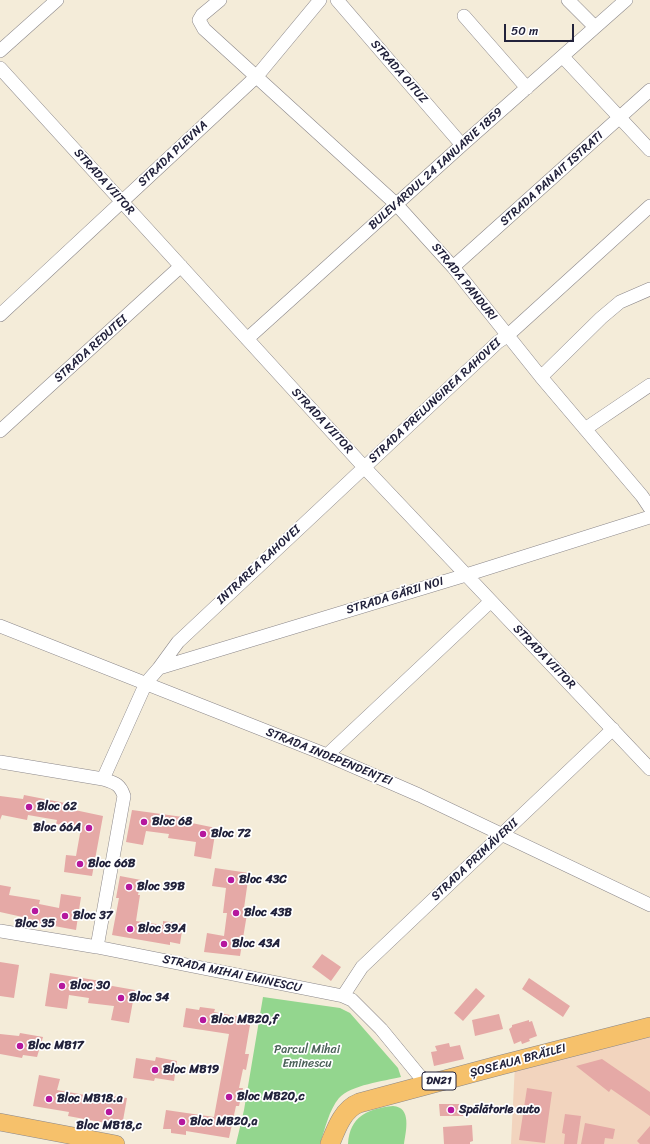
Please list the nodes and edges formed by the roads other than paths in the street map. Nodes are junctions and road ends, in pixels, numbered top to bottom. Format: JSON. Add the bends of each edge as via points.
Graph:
{"nodes":[{"id":1,"x":57,"y":0,"type":"edge"},
{"id":2,"x":220,"y":0,"type":"edge"},
{"id":3,"x":320,"y":0,"type":"edge"},
{"id":4,"x":337,"y":0,"type":"edge"},
{"id":5,"x":568,"y":0,"type":"edge"},
{"id":6,"x":626,"y":0,"type":"edge"},
{"id":7,"x":464,"y":16,"type":"dead end"},
{"id":8,"x":595,"y":27,"type":"junction"},
{"id":9,"x":0,"y":51,"type":"edge"},
{"id":10,"x":563,"y":57,"type":"junction"},
{"id":11,"x":0,"y":68,"type":"edge"},
{"id":12,"x":257,"y":76,"type":"junction"},
{"id":13,"x":528,"y":88,"type":"junction"},
{"id":14,"x":650,"y":90,"type":"edge"},
{"id":15,"x":620,"y":117,"type":"junction"},
{"id":16,"x":462,"y":145,"type":"junction"},
{"id":17,"x":650,"y":150,"type":"edge"},
{"id":18,"x":122,"y":202,"type":"junction"},
{"id":19,"x":396,"y":204,"type":"junction"},
{"id":20,"x":650,"y":206,"type":"edge"},
{"id":21,"x":181,"y":266,"type":"junction"},
{"id":22,"x":453,"y":267,"type":"junction"},
{"id":23,"x":650,"y":289,"type":"edge"},
{"id":24,"x":0,"y":315,"type":"edge"},
{"id":25,"x":507,"y":336,"type":"junction"},
{"id":26,"x":247,"y":339,"type":"junction"},
{"id":27,"x":541,"y":377,"type":"junction"},
{"id":28,"x":650,"y":385,"type":"edge"},
{"id":29,"x":585,"y":429,"type":"junction"},
{"id":30,"x":0,"y":431,"type":"edge"},
{"id":31,"x":364,"y":467,"type":"junction"},
{"id":32,"x":646,"y":494,"type":"edge"},
{"id":33,"x":650,"y":508,"type":"edge"},
{"id":34,"x":650,"y":517,"type":"edge"},
{"id":35,"x":466,"y":575,"type":"junction"},
{"id":36,"x":490,"y":601,"type":"junction"},
{"id":37,"x":0,"y":626,"type":"edge"},
{"id":38,"x":159,"y":668,"type":"junction"},
{"id":39,"x":146,"y":683,"type":"junction"},
{"id":40,"x":613,"y":729,"type":"junction"},
{"id":41,"x":327,"y":755,"type":"junction"},
{"id":42,"x":0,"y":762,"type":"edge"},
{"id":43,"x":650,"y":769,"type":"edge"},
{"id":44,"x":103,"y":778,"type":"junction"},
{"id":45,"x":503,"y":834,"type":"junction"},
{"id":46,"x":650,"y":905,"type":"edge"},
{"id":47,"x":0,"y":931,"type":"edge"},
{"id":48,"x":97,"y":947,"type":"junction"},
{"id":49,"x":343,"y":996,"type":"junction"},
{"id":50,"x":650,"y":1027,"type":"edge"},
{"id":51,"x":427,"y":1085,"type":"junction"},
{"id":52,"x":345,"y":1115,"type":"junction"},
{"id":53,"x":0,"y":1122,"type":"edge"},
{"id":54,"x":116,"y":1144,"type":"edge"},
{"id":55,"x":330,"y":1144,"type":"edge"},
{"id":56,"x":343,"y":1144,"type":"edge"}],
"edges":[{"from":1,"to":9,"type":"street"},
{"from":2,"to":12,"type":"street","name":"STRADA PANDURI","via":[[199,20],[204,28]]},
{"from":3,"to":12,"type":"street","name":"STRADA PLEVNA"},
{"from":4,"to":16,"type":"street","name":"STRADA OITUZ"},
{"from":5,"to":8,"type":"street"},
{"from":6,"to":8,"type":"street","name":"BULEVARDUL 24 IANUARIE 1859"},
{"from":7,"to":13,"type":"street"},
{"from":8,"to":10,"type":"street","name":"BULEVARDUL 24 IANUARIE 1859"},
{"from":10,"to":13,"type":"street","name":"BULEVARDUL 24 IANUARIE 1859"},
{"from":10,"to":15,"type":"street"},
{"from":11,"to":18,"type":"street","name":"STRADA VIITOR"},
{"from":12,"to":18,"type":"street","name":"STRADA PLEVNA"},
{"from":12,"to":19,"type":"street","name":"STRADA PANDURI"},
{"from":13,"to":16,"type":"street","name":"BULEVARDUL 24 IANUARIE 1859"},
{"from":14,"to":15,"type":"street","name":"STRADA PANAIT ISTRATI"},
{"from":15,"to":17,"type":"street"},
{"from":15,"to":22,"type":"street","name":"STRADA PANAIT ISTRATI"},
{"from":16,"to":19,"type":"street","name":"BULEVARDUL 24 IANUARIE 1859"},
{"from":18,"to":21,"type":"street","name":"STRADA VIITOR"},
{"from":18,"to":24,"type":"street","name":"STRADA PLEVNA"},
{"from":19,"to":22,"type":"street","name":"STRADA PANDURI"},
{"from":19,"to":26,"type":"street","name":"BULEVARDUL 24 IANUARIE 1859"},
{"from":20,"to":25,"type":"street","name":"STRADA PRELUNGIREA RAHOVEI"},
{"from":21,"to":26,"type":"street","name":"STRADA VIITOR"},
{"from":21,"to":30,"type":"street","name":"STRADA REDUTEI"},
{"from":22,"to":25,"type":"street","name":"STRADA PANDURI"},
{"from":23,"to":27,"type":"street","via":[[620,302]]},
{"from":25,"to":27,"type":"street","name":"STRADA PANDURI"},
{"from":25,"to":31,"type":"street","name":"STRADA PRELUNGIREA RAHOVEI"},
{"from":26,"to":31,"type":"street","name":"STRADA VIITOR"},
{"from":27,"to":29,"type":"street","name":"STRADA PANDURI"},
{"from":28,"to":29,"type":"street"},
{"from":29,"to":32,"type":"street","name":"STRADA PANDURI"},
{"from":31,"to":35,"type":"street","name":"STRADA VIITOR"},
{"from":31,"to":38,"type":"street","name":"INTRAREA RAHOVEI","via":[[178,642]]},
{"from":32,"to":33,"type":"street","name":"STRADA PANDURI"},
{"from":34,"to":35,"type":"street","name":"STRADA GĂRII NOI"},
{"from":35,"to":36,"type":"street","name":"STRADA VIITOR"},
{"from":35,"to":38,"type":"street","name":"STRADA GĂRII NOI"},
{"from":36,"to":40,"type":"street","name":"STRADA VIITOR"},
{"from":36,"to":41,"type":"street"},
{"from":37,"to":39,"type":"street","name":"STRADA INDEPENDENȚEI"},
{"from":38,"to":39,"type":"street"},
{"from":39,"to":41,"type":"street","name":"STRADA INDEPENDENȚEI"},
{"from":39,"to":44,"type":"street"},
{"from":40,"to":43,"type":"street","name":"STRADA VIITOR"},
{"from":40,"to":45,"type":"street","name":"STRADA PRIMĂVERII"},
{"from":41,"to":45,"type":"street","name":"STRADA INDEPENDENȚEI"},
{"from":42,"to":44,"type":"street"},
{"from":44,"to":48,"type":"street","via":[[121,787],[124,796]]},
{"from":45,"to":46,"type":"street","name":"STRADA INDEPENDENȚEI"},
{"from":45,"to":49,"type":"street","name":"STRADA PRIMĂVERII","via":[[362,967]]},
{"from":47,"to":48,"type":"street","name":"STRADA MIHAI EMINESCU"},
{"from":48,"to":49,"type":"street","name":"STRADA MIHAI EMINESCU"},
{"from":49,"to":51,"type":"street","name":"STRADA MIHAI EMINESCU","via":[[352,1000],[380,1029]]},
{"from":50,"to":51,"type":"highway","name":"ȘOSEAUA BRĂILEI","number":"DN21"},
{"from":51,"to":52,"type":"highway","name":"ȘOSEAUA BRĂILEI","number":"DN21","via":[[359,1103],[350,1108]]},
{"from":52,"to":55,"type":"highway","name":"ȘOSEAUA BRĂILEI","number":"DN21"},
{"from":52,"to":56,"type":"highway"},
{"from":53,"to":54,"type":"main road"}]}
